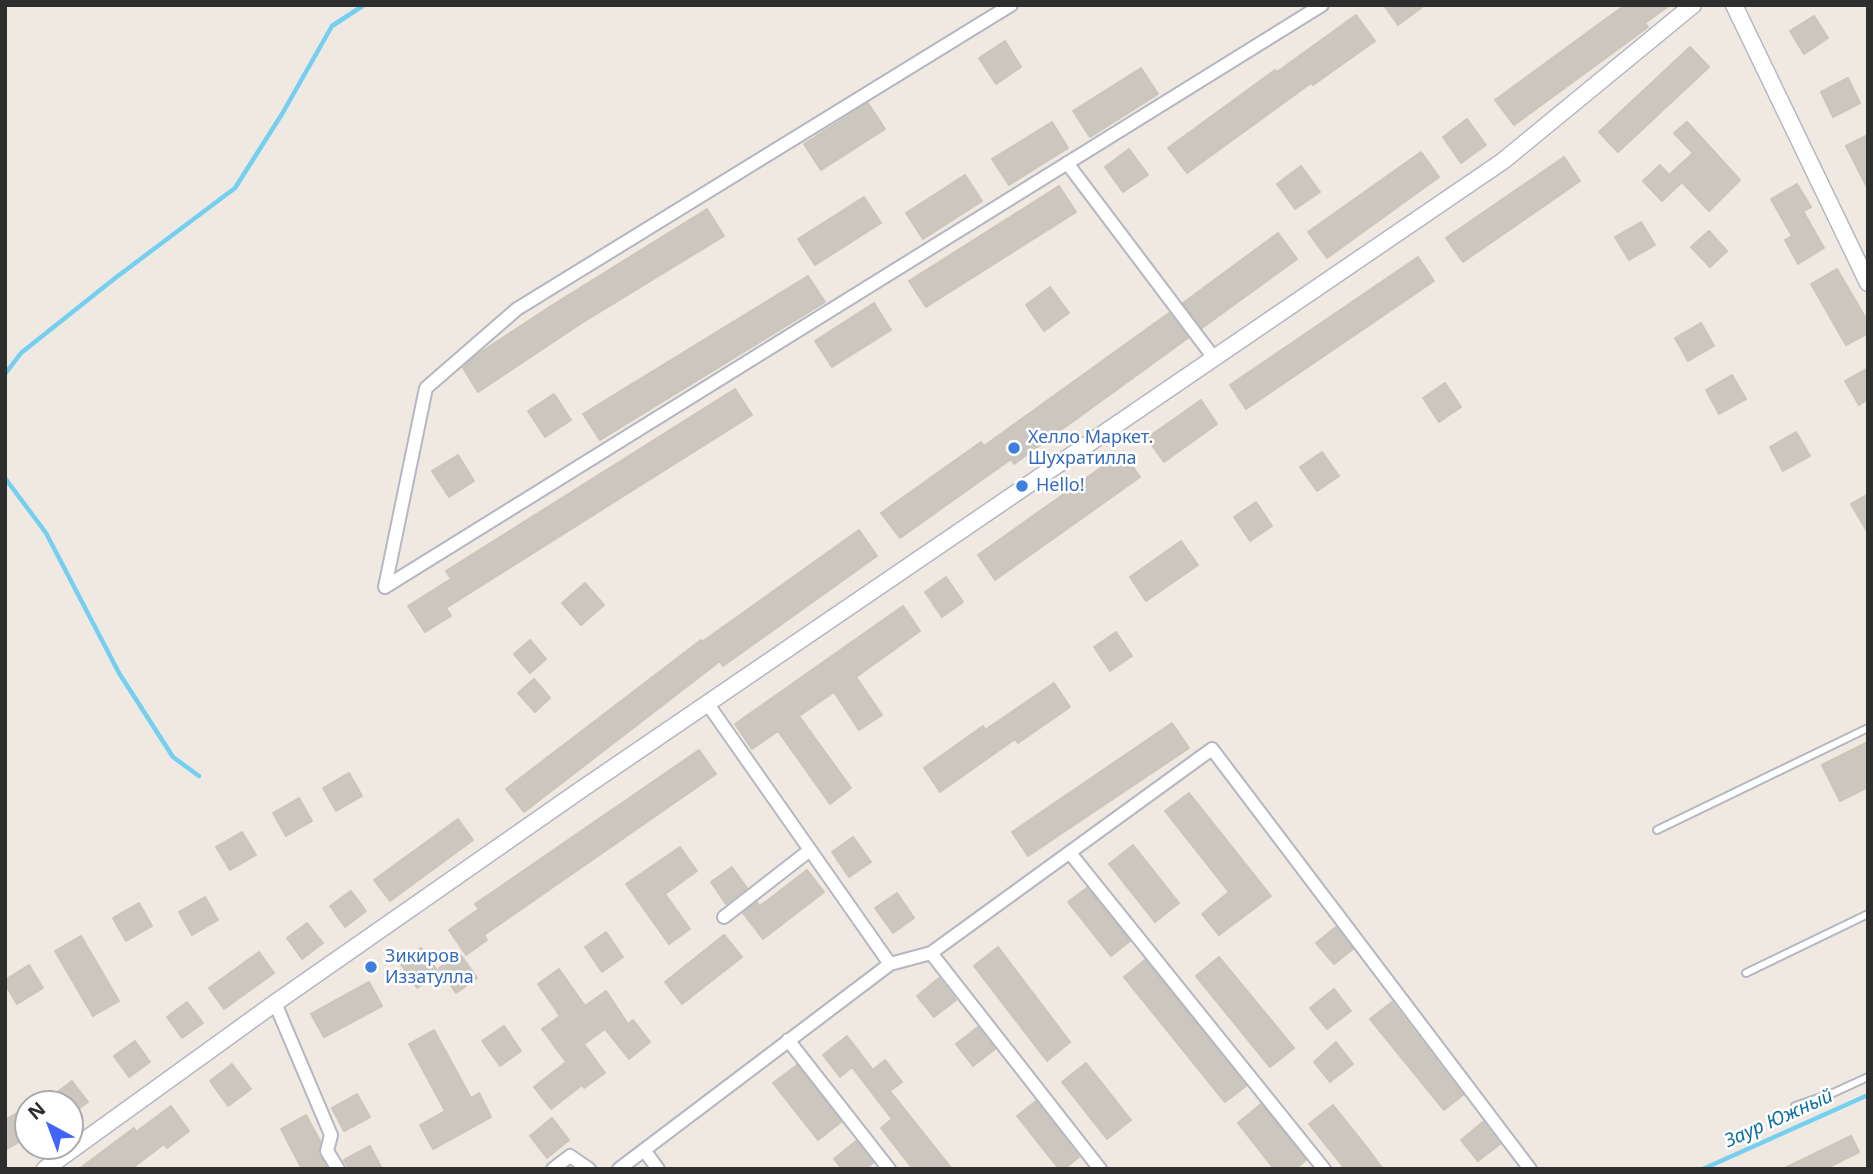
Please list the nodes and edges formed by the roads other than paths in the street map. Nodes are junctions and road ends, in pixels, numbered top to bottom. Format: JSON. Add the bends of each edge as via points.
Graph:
{"nodes":[{"id":1,"x":1011,"y":5,"type":"edge"},
{"id":2,"x":1322,"y":5,"type":"edge"},
{"id":3,"x":1693,"y":5,"type":"edge"},
{"id":4,"x":1734,"y":5,"type":"edge"},
{"id":5,"x":1067,"y":163,"type":"junction"},
{"id":6,"x":1868,"y":283,"type":"edge"},
{"id":7,"x":1214,"y":358,"type":"junction"},
{"id":8,"x":707,"y":704,"type":"junction"},
{"id":9,"x":1868,"y":728,"type":"edge"},
{"id":10,"x":1657,"y":830,"type":"dead end"},
{"id":11,"x":810,"y":850,"type":"junction"},
{"id":12,"x":1070,"y":853,"type":"junction"},
{"id":13,"x":1868,"y":914,"type":"edge"},
{"id":14,"x":724,"y":917,"type":"dead end"},
{"id":15,"x":931,"y":953,"type":"junction"},
{"id":16,"x":890,"y":964,"type":"junction"},
{"id":17,"x":1746,"y":973,"type":"dead end"},
{"id":18,"x":275,"y":1003,"type":"junction"},
{"id":19,"x":788,"y":1040,"type":"junction"},
{"id":20,"x":1868,"y":1077,"type":"edge"},
{"id":21,"x":1795,"y":1107,"type":"dead end"},
{"id":22,"x":644,"y":1150,"type":"junction"},
{"id":23,"x":45,"y":1169,"type":"edge"},
{"id":24,"x":338,"y":1169,"type":"edge"},
{"id":25,"x":553,"y":1169,"type":"edge"},
{"id":26,"x":589,"y":1169,"type":"edge"},
{"id":27,"x":619,"y":1169,"type":"edge"},
{"id":28,"x":658,"y":1169,"type":"edge"},
{"id":29,"x":889,"y":1169,"type":"edge"},
{"id":30,"x":1100,"y":1169,"type":"edge"},
{"id":31,"x":1324,"y":1169,"type":"edge"},
{"id":32,"x":1530,"y":1169,"type":"edge"}],
"edges":[{"from":1,"to":5,"type":"street","via":[[517,309],[426,388],[384,587]]},
{"from":2,"to":5,"type":"street"},
{"from":3,"to":7,"type":"street","via":[[1503,161]]},
{"from":4,"to":6,"type":"street"},
{"from":5,"to":7,"type":"street"},
{"from":7,"to":8,"type":"street"},
{"from":8,"to":11,"type":"street"},
{"from":8,"to":18,"type":"street"},
{"from":9,"to":10,"type":"lane"},
{"from":11,"to":14,"type":"street"},
{"from":11,"to":16,"type":"street"},
{"from":12,"to":15,"type":"street"},
{"from":12,"to":31,"type":"street"},
{"from":12,"to":32,"type":"street","via":[[1212,749]]},
{"from":13,"to":17,"type":"lane"},
{"from":15,"to":16,"type":"street"},
{"from":15,"to":30,"type":"street"},
{"from":16,"to":19,"type":"street"},
{"from":18,"to":23,"type":"street"},
{"from":18,"to":24,"type":"street","via":[[331,1135],[327,1151]]},
{"from":19,"to":22,"type":"street"},
{"from":19,"to":29,"type":"street"},
{"from":20,"to":21,"type":"lane"},
{"from":22,"to":27,"type":"street"},
{"from":22,"to":28,"type":"street"},
{"from":25,"to":26,"type":"street","via":[[570,1156]]}]}
